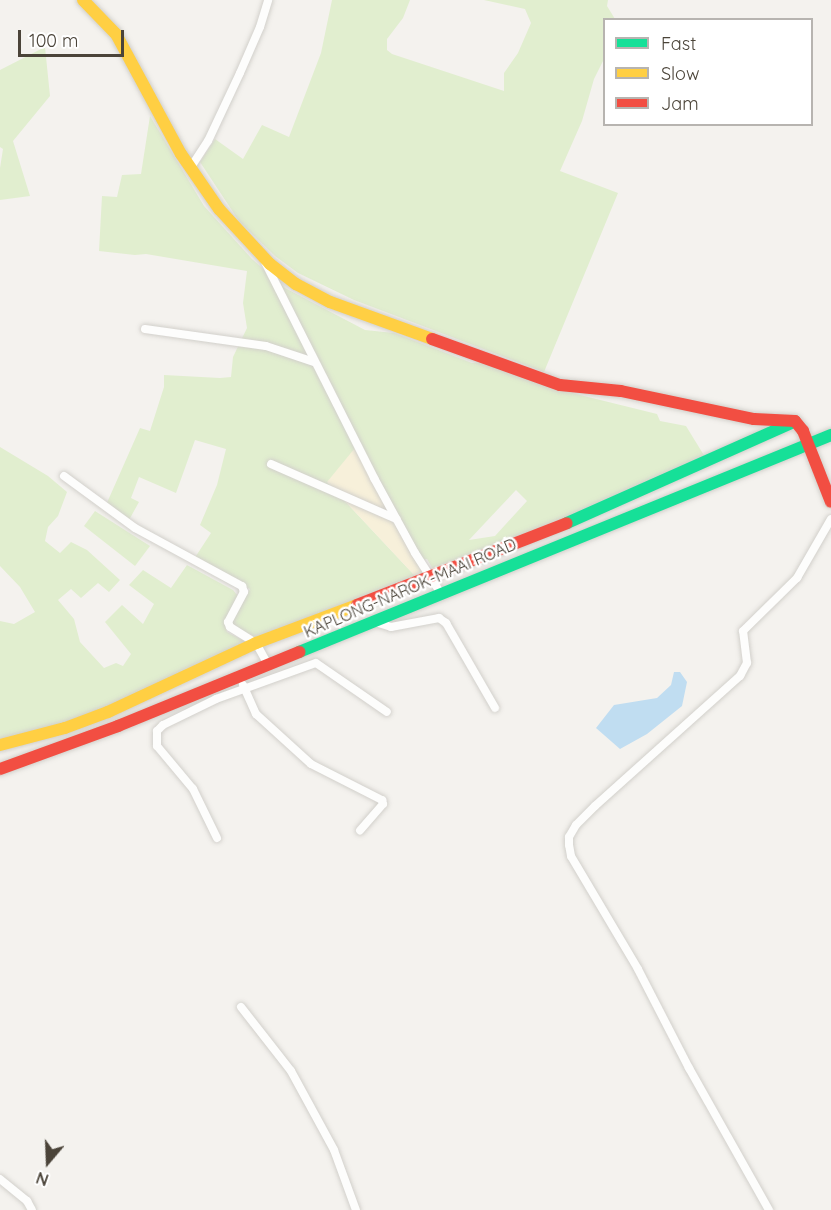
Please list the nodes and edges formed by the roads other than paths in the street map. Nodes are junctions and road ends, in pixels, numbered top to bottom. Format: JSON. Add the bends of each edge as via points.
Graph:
{"nodes":[{"id":1,"x":83,"y":0,"type":"edge"},
{"id":2,"x":268,"y":0,"type":"edge"},
{"id":3,"x":191,"y":167,"type":"junction"},
{"id":4,"x":263,"y":257,"type":"junction"},
{"id":5,"x":145,"y":328,"type":"dead end"},
{"id":6,"x":314,"y":362,"type":"junction"},
{"id":7,"x":795,"y":421,"type":"junction"},
{"id":8,"x":831,"y":435,"type":"edge"},
{"id":9,"x":808,"y":443,"type":"junction"},
{"id":10,"x":271,"y":464,"type":"dead end"},
{"id":11,"x":64,"y":476,"type":"dead end"},
{"id":12,"x":831,"y":502,"type":"edge"},
{"id":13,"x":603,"y":509,"type":"junction"},
{"id":14,"x":396,"y":519,"type":"junction"},
{"id":15,"x":831,"y":519,"type":"edge"},
{"id":16,"x":608,"y":526,"type":"junction"},
{"id":17,"x":431,"y":578,"type":"junction"},
{"id":18,"x":442,"y":595,"type":"junction"},
{"id":19,"x":375,"y":622,"type":"junction"},
{"id":20,"x":256,"y":643,"type":"junction"},
{"id":21,"x":268,"y":665,"type":"junction"},
{"id":22,"x":239,"y":676,"type":"junction"},
{"id":23,"x":245,"y":688,"type":"junction"},
{"id":24,"x":495,"y":708,"type":"dead end"},
{"id":25,"x":387,"y":712,"type":"dead end"},
{"id":26,"x":43,"y":734,"type":"junction"},
{"id":27,"x":0,"y":746,"type":"edge"},
{"id":28,"x":51,"y":753,"type":"junction"},
{"id":29,"x":0,"y":769,"type":"edge"},
{"id":30,"x":360,"y":830,"type":"dead end"},
{"id":31,"x":217,"y":838,"type":"dead end"},
{"id":32,"x":241,"y":1007,"type":"dead end"},
{"id":33,"x":0,"y":1179,"type":"edge"},
{"id":34,"x":32,"y":1210,"type":"edge"},
{"id":35,"x":356,"y":1210,"type":"edge"},
{"id":36,"x":769,"y":1210,"type":"edge"}],
"edges":[{"from":1,"to":3,"type":"main road","via":[[116,34]]},
{"from":2,"to":3,"type":"street","via":[[226,104]]},
{"from":3,"to":4,"type":"main road","via":[[219,209]]},
{"from":4,"to":6,"type":"street"},
{"from":4,"to":7,"type":"main road","via":[[296,284],[330,302],[560,385],[621,392],[754,419]]},
{"from":5,"to":6,"type":"street","via":[[266,346]]},
{"from":6,"to":14,"type":"street"},
{"from":7,"to":9,"type":"main road"},
{"from":7,"to":13,"type":"main road"},
{"from":8,"to":9,"type":"main road","name":"KAPLONG-NAROK-MAAI ROAD"},
{"from":9,"to":12,"type":"main road"},
{"from":9,"to":16,"type":"main road","name":"KAPLONG-NAROK-MAAI ROAD"},
{"from":10,"to":14,"type":"street"},
{"from":11,"to":20,"type":"street","via":[[135,528],[242,586],[244,592],[228,621],[230,627]]},
{"from":13,"to":16,"type":"street"},
{"from":13,"to":17,"type":"main road"},
{"from":14,"to":17,"type":"street"},
{"from":15,"to":36,"type":"street","via":[[797,578],[743,631],[747,663],[740,676],[595,806],[576,825],[568,845]]},
{"from":16,"to":18,"type":"main road","name":"KAPLONG-NAROK-MAAI ROAD"},
{"from":17,"to":18,"type":"street"},
{"from":17,"to":20,"type":"main road"},
{"from":18,"to":19,"type":"main road","name":"KAPLONG-NAROK-MAAI ROAD"},
{"from":19,"to":21,"type":"main road","name":"KAPLONG-NAROK-MAAI ROAD"},
{"from":19,"to":24,"type":"street","via":[[391,627],[439,618],[446,623]]},
{"from":20,"to":21,"type":"street"},
{"from":20,"to":26,"type":"main road","via":[[108,712]]},
{"from":21,"to":22,"type":"main road","name":"KAPLONG-NAROK-MAAI ROAD"},
{"from":22,"to":23,"type":"street"},
{"from":22,"to":28,"type":"main road","name":"KAPLONG-NAROK-MAAI ROAD"},
{"from":23,"to":25,"type":"street","via":[[316,663]]},
{"from":23,"to":30,"type":"street","via":[[256,714],[311,764],[382,800],[383,804]]},
{"from":23,"to":31,"type":"street","via":[[178,716],[157,731],[157,746],[193,789]]},
{"from":26,"to":27,"type":"main road"},
{"from":26,"to":28,"type":"street"},
{"from":28,"to":29,"type":"main road","name":"KAPLONG-NAROK-MAAI ROAD"},
{"from":32,"to":35,"type":"street","via":[[291,1071],[334,1150]]},
{"from":33,"to":34,"type":"street"}]}
